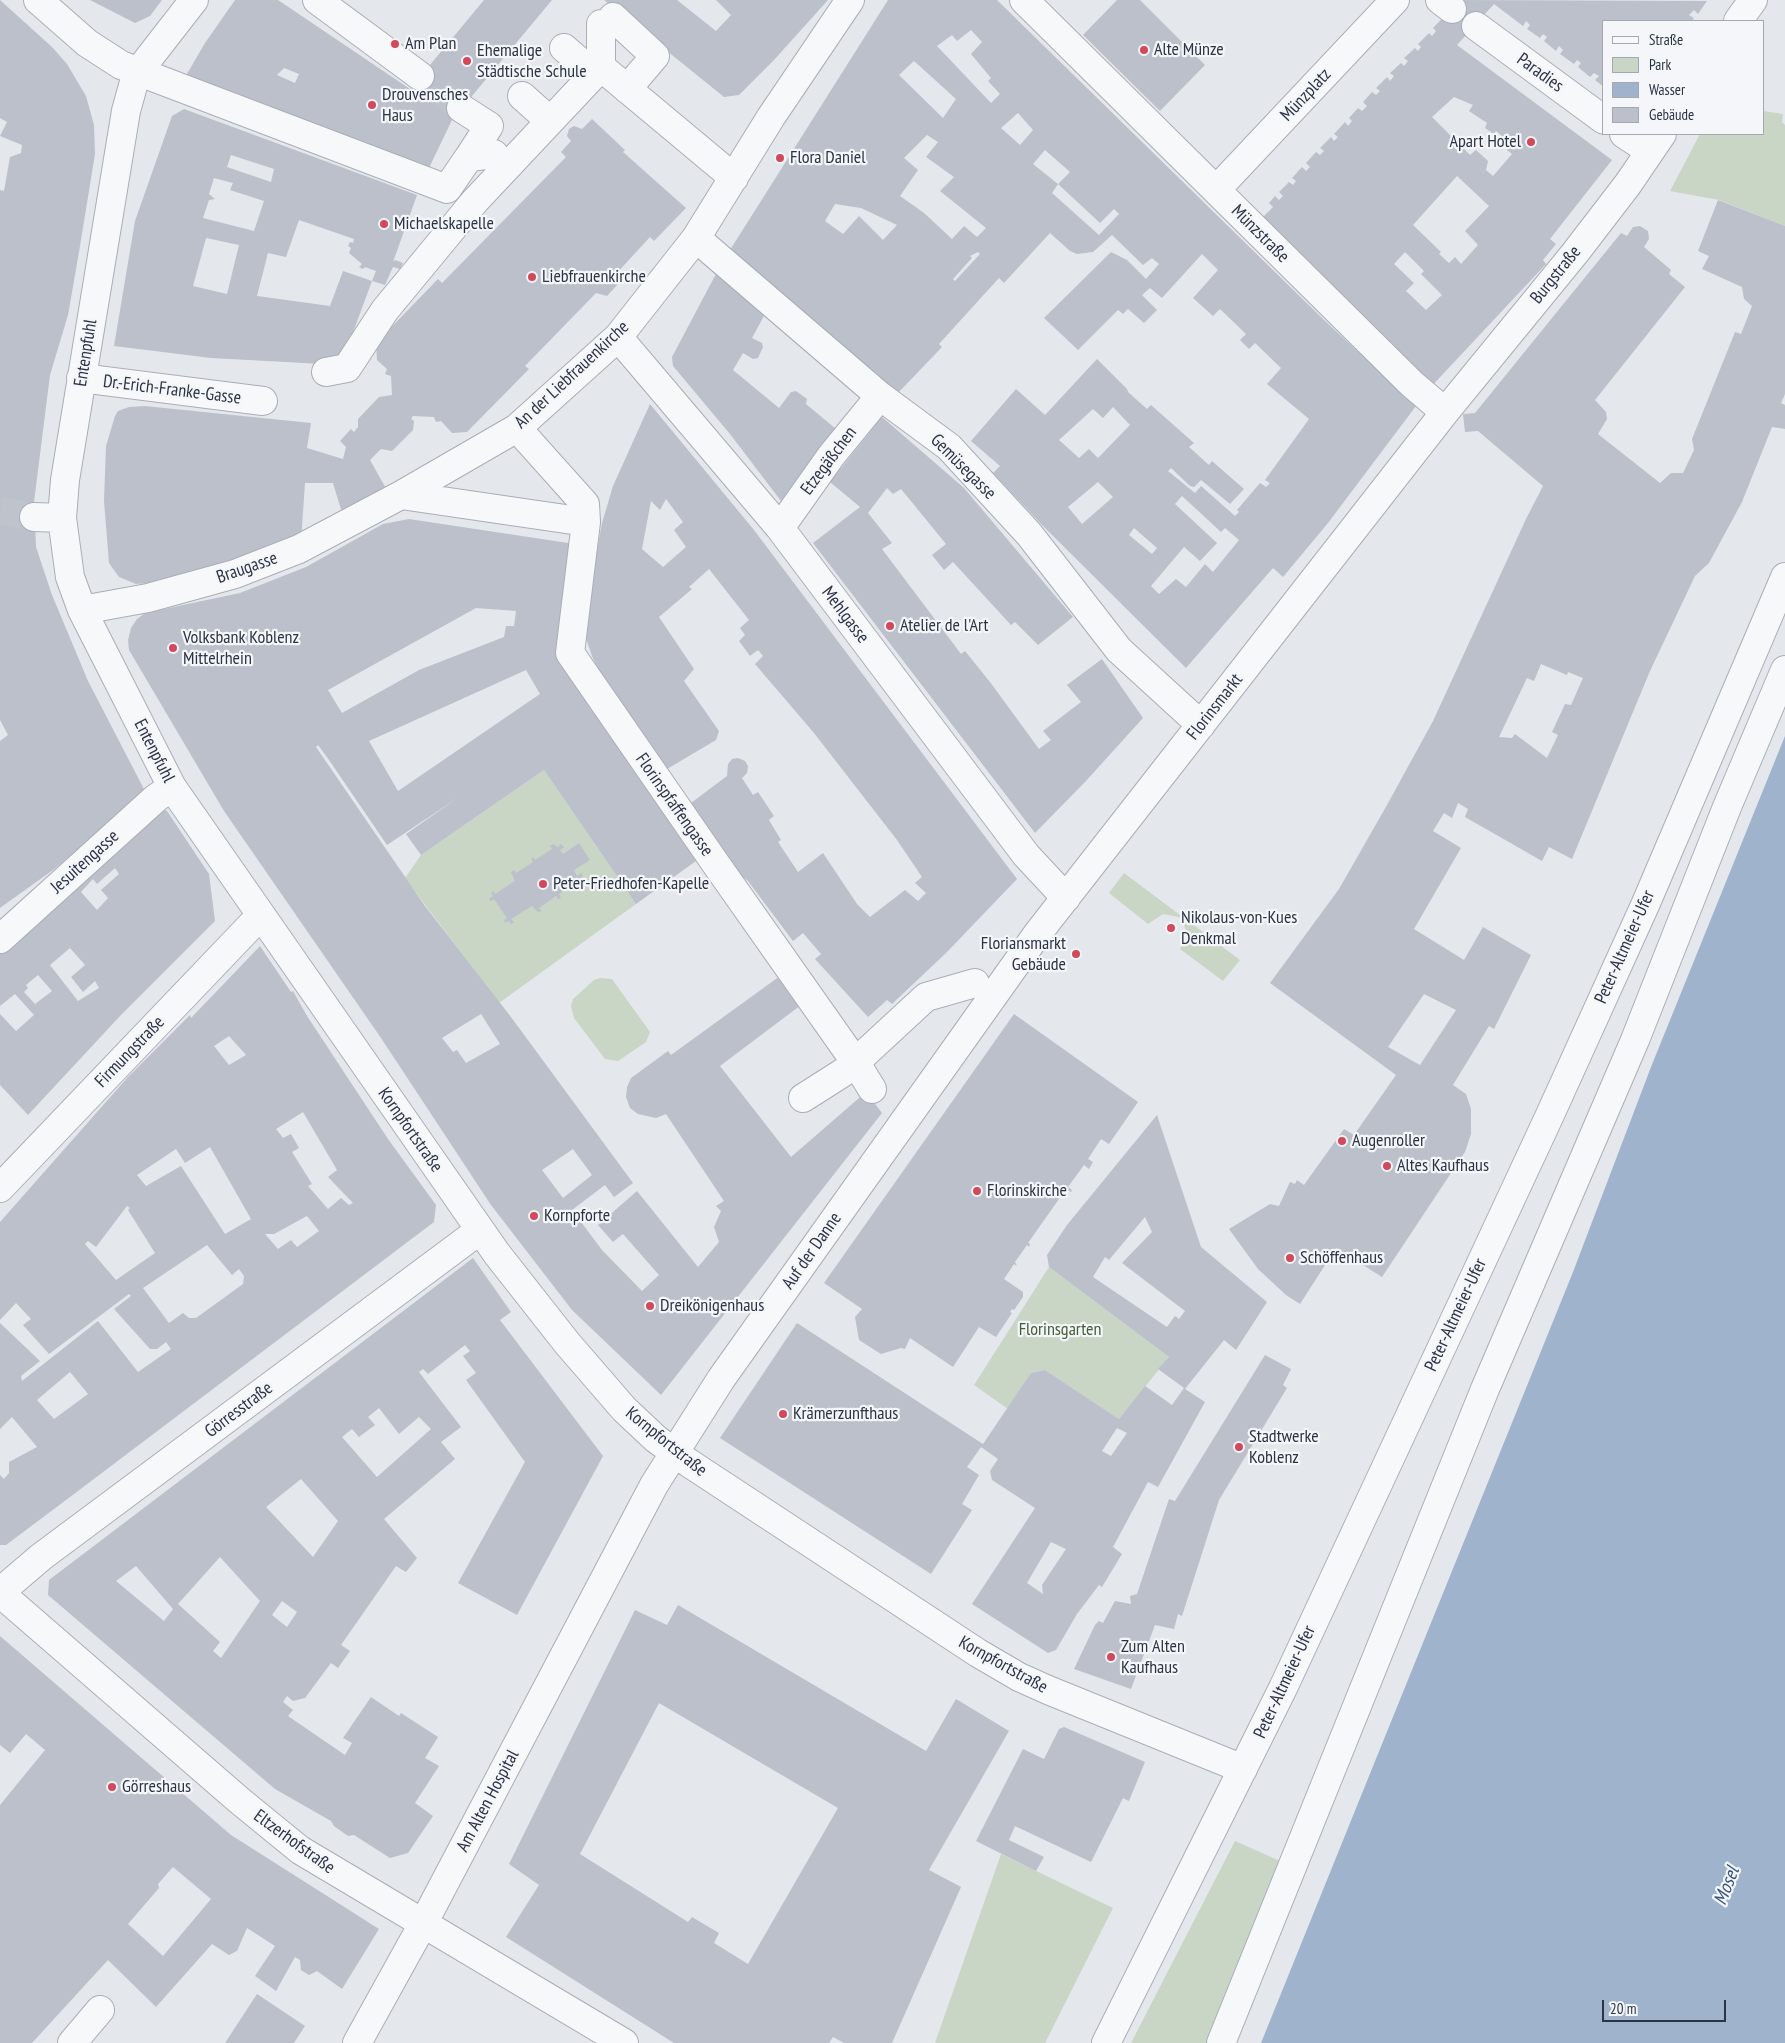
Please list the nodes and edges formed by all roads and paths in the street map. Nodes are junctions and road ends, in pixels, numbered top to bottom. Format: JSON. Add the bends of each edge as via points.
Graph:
{"nodes":[{"id":1,"x":38,"y":0,"type":"edge"},
{"id":2,"x":194,"y":0,"type":"edge"},
{"id":3,"x":850,"y":0,"type":"edge"},
{"id":4,"x":1024,"y":0,"type":"edge"},
{"id":5,"x":1395,"y":0,"type":"edge"},
{"id":6,"x":1753,"y":0,"type":"edge"},
{"id":7,"x":324,"y":2,"type":"edge"},
{"id":8,"x":1739,"y":20,"type":"edge"},
{"id":9,"x":1476,"y":26,"type":"dead end"},
{"id":10,"x":564,"y":48,"type":"dead end"},
{"id":11,"x":598,"y":70,"type":"junction"},
{"id":12,"x":139,"y":73,"type":"junction"},
{"id":13,"x":420,"y":76,"type":"tunnel mouth"},
{"id":14,"x":627,"y":89,"type":"junction"},
{"id":15,"x":522,"y":96,"type":"dead end"},
{"id":16,"x":461,"y":108,"type":"tunnel mouth"},
{"id":17,"x":1602,"y":119,"type":"edge"},
{"id":18,"x":550,"y":121,"type":"junction"},
{"id":19,"x":1628,"y":135,"type":"edge"},
{"id":20,"x":1656,"y":142,"type":"edge"},
{"id":21,"x":500,"y":148,"type":"junction"},
{"id":22,"x":734,"y":178,"type":"junction"},
{"id":23,"x":1216,"y":190,"type":"junction"},
{"id":24,"x":464,"y":196,"type":"junction"},
{"id":25,"x":696,"y":238,"type":"junction"},
{"id":26,"x":618,"y":338,"type":"junction"},
{"id":27,"x":326,"y":372,"type":"dead end"},
{"id":28,"x":81,"y":378,"type":"junction"},
{"id":29,"x":880,"y":396,"type":"junction"},
{"id":30,"x":262,"y":402,"type":"dead end"},
{"id":31,"x":1445,"y":412,"type":"junction"},
{"id":32,"x":517,"y":428,"type":"junction"},
{"id":33,"x":401,"y":495,"type":"junction"},
{"id":34,"x":34,"y":517,"type":"tunnel mouth"},
{"id":35,"x":62,"y":518,"type":"junction"},
{"id":36,"x":586,"y":522,"type":"junction"},
{"id":37,"x":780,"y":528,"type":"junction"},
{"id":38,"x":1785,"y":577,"type":"edge"},
{"id":39,"x":82,"y":610,"type":"junction"},
{"id":40,"x":1785,"y":670,"type":"edge"},
{"id":41,"x":1201,"y":725,"type":"junction"},
{"id":42,"x":172,"y":787,"type":"junction"},
{"id":43,"x":1066,"y":898,"type":"junction"},
{"id":44,"x":260,"y":916,"type":"junction"},
{"id":45,"x":0,"y":939,"type":"edge"},
{"id":46,"x":982,"y":993,"type":"junction"},
{"id":47,"x":856,"y":1062,"type":"junction"},
{"id":48,"x":872,"y":1089,"type":"dead end"},
{"id":49,"x":802,"y":1098,"type":"dead end"},
{"id":50,"x":0,"y":1187,"type":"edge"},
{"id":51,"x":480,"y":1230,"type":"junction"},
{"id":52,"x":674,"y":1452,"type":"junction"},
{"id":53,"x":615,"y":1558,"type":"joint"},
{"id":54,"x":0,"y":1592,"type":"edge"},
{"id":55,"x":1243,"y":1769,"type":"junction"},
{"id":56,"x":424,"y":1922,"type":"junction"},
{"id":57,"x":100,"y":2010,"type":"dead end"},
{"id":58,"x":72,"y":2043,"type":"edge"},
{"id":59,"x":357,"y":2043,"type":"edge"},
{"id":60,"x":624,"y":2043,"type":"edge"},
{"id":61,"x":1106,"y":2043,"type":"edge"},
{"id":62,"x":1221,"y":2043,"type":"edge"}],
"edges":[{"from":1,"to":12,"type":"street","via":[[97,51]]},
{"from":2,"to":12,"type":"street"},
{"from":3,"to":22,"type":"street","name":"An der Liebfrauenkirche"},
{"from":4,"to":23,"type":"street","name":"Münzstraße","via":[[1069,58]]},
{"from":5,"to":23,"type":"street","name":"Münzplatz"},
{"from":6,"to":8,"type":"street"},
{"from":7,"to":13,"type":"street"},
{"from":9,"to":17,"type":"street","name":"Paradies"},
{"from":10,"to":11,"type":"street"},
{"from":11,"to":14,"type":"street"},
{"from":11,"to":14,"type":"street","via":[[607,20],[655,56]]},
{"from":11,"to":18,"type":"street"},
{"from":12,"to":24,"type":"street"},
{"from":12,"to":28,"type":"street","name":"Entenpfuhl","via":[[126,110]]},
{"from":14,"to":22,"type":"street"},
{"from":15,"to":18,"type":"street"},
{"from":16,"to":21,"type":"street","via":[[488,126]]},
{"from":18,"to":21,"type":"street"},
{"from":19,"to":20,"type":"street"},
{"from":20,"to":31,"type":"street","name":"Burgstraße","via":[[1575,252]]},
{"from":21,"to":24,"type":"street"},
{"from":21,"to":24,"type":"street"},
{"from":22,"to":25,"type":"street","name":"An der Liebfrauenkirche"},
{"from":23,"to":31,"type":"street","name":"Münzstraße","via":[[1423,396]]},
{"from":24,"to":27,"type":"street","via":[[347,368]]},
{"from":25,"to":26,"type":"street","name":"An der Liebfrauenkirche"},
{"from":25,"to":29,"type":"street","name":"Gemüsegasse"},
{"from":26,"to":32,"type":"street","name":"An der Liebfrauenkirche"},
{"from":26,"to":37,"type":"street","name":"Mehlgasse"},
{"from":28,"to":30,"type":"street","name":"Dr.-Erich-Franke-Gasse"},
{"from":28,"to":35,"type":"street","name":"Entenpfuhl"},
{"from":29,"to":37,"type":"street","name":"Etzegäßchen","via":[[831,456]]},
{"from":29,"to":41,"type":"street","name":"Gemüsegasse","via":[[949,448],[1029,534],[1119,650]]},
{"from":31,"to":41,"type":"street","name":"Florinsmarkt"},
{"from":32,"to":33,"type":"street","name":"An der Liebfrauenkirche","via":[[460,452]]},
{"from":32,"to":36,"type":"street","name":"Florinspfaffengasse","via":[[585,504]]},
{"from":33,"to":36,"type":"street"},
{"from":33,"to":39,"type":"street","name":"Braugasse","via":[[326,536],[235,574],[148,598]]},
{"from":34,"to":35,"type":"street"},
{"from":35,"to":39,"type":"street","name":"Entenpfuhl","via":[[70,578]]},
{"from":36,"to":47,"type":"street","name":"Florinspfaffengasse","via":[[570,653]]},
{"from":37,"to":43,"type":"street","name":"Mehlgasse","via":[[1020,847]]},
{"from":38,"to":55,"type":"street","name":"Peter-Altmeier-Ufer","via":[[1646,903],[1553,1108]]},
{"from":39,"to":42,"type":"street","name":"Entenpfuhl"},
{"from":40,"to":62,"type":"street","via":[[1635,1040],[1485,1389]]},
{"from":41,"to":43,"type":"street","name":"Florinsmarkt"},
{"from":42,"to":44,"type":"street","name":"Entenpfuhl"},
{"from":42,"to":45,"type":"street","name":"Jesuitengasse"},
{"from":43,"to":46,"type":"street","name":"Florinsmarkt"},
{"from":44,"to":50,"type":"street","name":"Firmungstraße"},
{"from":44,"to":51,"type":"street","name":"Kornpfortstraße"},
{"from":46,"to":47,"type":"street","via":[[926,997]]},
{"from":46,"to":52,"type":"street","name":"Auf der Danne"},
{"from":47,"to":48,"type":"street","name":"Florinspfaffengasse"},
{"from":47,"to":49,"type":"street"},
{"from":51,"to":52,"type":"street","name":"Kornpfortstraße","via":[[586,1366],[624,1409]]},
{"from":51,"to":54,"type":"street","name":"Görresstraße","via":[[41,1557]]},
{"from":52,"to":53,"type":"street","name":"Auf der Danne"},
{"from":52,"to":55,"type":"street","name":"Kornpfortstraße","via":[[899,1603],[1019,1677]]},
{"from":53,"to":56,"type":"street","name":"Am Alten Hospital"},
{"from":54,"to":56,"type":"street","name":"Eltzerhofstraße","via":[[284,1838],[350,1882]]},
{"from":55,"to":61,"type":"street","name":"Peter-Altmeier-Ufer"},
{"from":56,"to":59,"type":"street","name":"Am Alten Hospital"},
{"from":56,"to":60,"type":"street","name":"Eltzerhofstraße"},
{"from":57,"to":58,"type":"street"}]}
